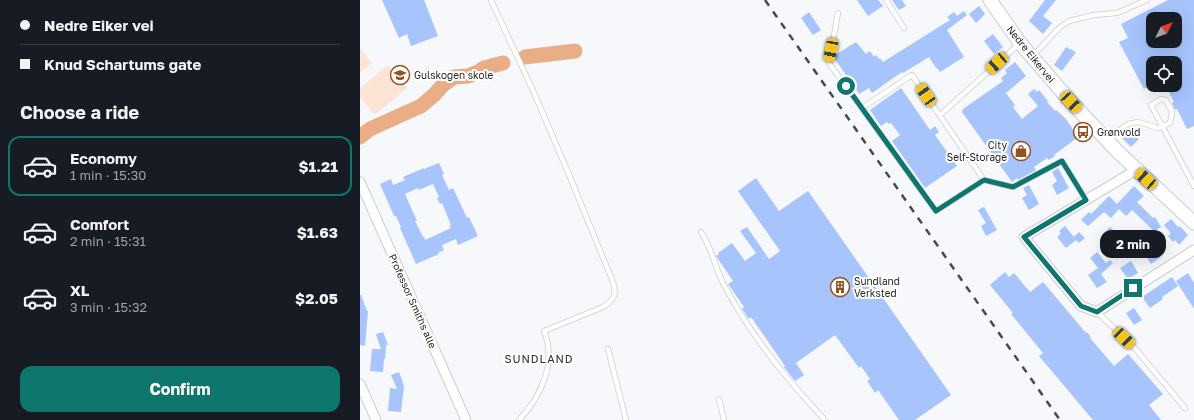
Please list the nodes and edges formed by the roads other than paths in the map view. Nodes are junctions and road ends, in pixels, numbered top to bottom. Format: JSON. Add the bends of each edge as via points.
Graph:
{"nodes":[{"id":1,"x":491,"y":0,"type":"edge"},
{"id":2,"x":886,"y":0,"type":"edge"},
{"id":3,"x":990,"y":0,"type":"edge"},
{"id":4,"x":1147,"y":0,"type":"edge"},
{"id":5,"x":838,"y":13,"type":"dead end"},
{"id":6,"x":904,"y":28,"type":"dead end"},
{"id":7,"x":1020,"y":43,"type":"junction"},
{"id":8,"x":1032,"y":57,"type":"junction"},
{"id":9,"x":862,"y":108,"type":"junction"},
{"id":10,"x":940,"y":115,"type":"junction"},
{"id":11,"x":1163,"y":127,"type":"junction"},
{"id":12,"x":1106,"y":140,"type":"junction"},
{"id":13,"x":1136,"y":170,"type":"junction"},
{"id":14,"x":984,"y":180,"type":"junction"},
{"id":15,"x":360,"y":182,"type":"edge"},
{"id":16,"x":1194,"y":186,"type":"edge"},
{"id":17,"x":1086,"y":200,"type":"junction"},
{"id":18,"x":1194,"y":223,"type":"edge"},
{"id":19,"x":701,"y":232,"type":"dead end"},
{"id":20,"x":1194,"y":250,"type":"edge"},
{"id":21,"x":1097,"y":312,"type":"junction"},
{"id":22,"x":608,"y":349,"type":"dead end"},
{"id":23,"x":360,"y":384,"type":"edge"},
{"id":24,"x":719,"y":399,"type":"dead end"},
{"id":25,"x":1185,"y":408,"type":"dead end"},
{"id":26,"x":376,"y":420,"type":"edge"},
{"id":27,"x":466,"y":420,"type":"edge"},
{"id":28,"x":519,"y":420,"type":"edge"},
{"id":29,"x":626,"y":420,"type":"edge"},
{"id":30,"x":724,"y":420,"type":"edge"},
{"id":31,"x":824,"y":420,"type":"edge"}],
"edges":[{"from":1,"to":28,"type":"lane","via":[[570,177],[616,293],[603,307],[544,331],[550,355],[546,374],[531,407]]},
{"from":2,"to":6,"type":"lane"},
{"from":3,"to":7,"type":"main road","name":"Nedre Eikervei"},
{"from":4,"to":8,"type":"lane","via":[[1117,13],[1069,21]]},
{"from":5,"to":9,"type":"lane","via":[[829,63]]},
{"from":7,"to":8,"type":"main road","name":"Nedre Eikervei"},
{"from":7,"to":10,"type":"lane"},
{"from":8,"to":12,"type":"main road","name":"Nedre Eikervei"},
{"from":9,"to":10,"type":"lane","via":[[912,74]]},
{"from":9,"to":14,"type":"lane","via":[[936,211]]},
{"from":10,"to":14,"type":"lane"},
{"from":11,"to":11,"type":"lane","via":[[1170,123],[1172,112],[1166,100],[1161,99],[1151,105]]},
{"from":11,"to":12,"type":"lane","via":[[1138,122],[1128,124]]},
{"from":11,"to":16,"type":"lane"},
{"from":12,"to":13,"type":"main road","name":"Nedre Eikervei"},
{"from":13,"to":17,"type":"street"},
{"from":13,"to":18,"type":"main road","name":"Nedre Eikervei"},
{"from":14,"to":17,"type":"lane","via":[[1013,187],[1062,161]]},
{"from":15,"to":27,"type":"street","name":"Professor Smiths alle"},
{"from":17,"to":21,"type":"street","via":[[1024,237],[1081,306]]},
{"from":19,"to":31,"type":"lane","via":[[724,285],[743,316],[780,370]]},
{"from":20,"to":21,"type":"street"},
{"from":21,"to":25,"type":"lane","via":[[1133,346]]},
{"from":22,"to":29,"type":"lane"},
{"from":23,"to":26,"type":"street"},
{"from":24,"to":30,"type":"lane"}]}
